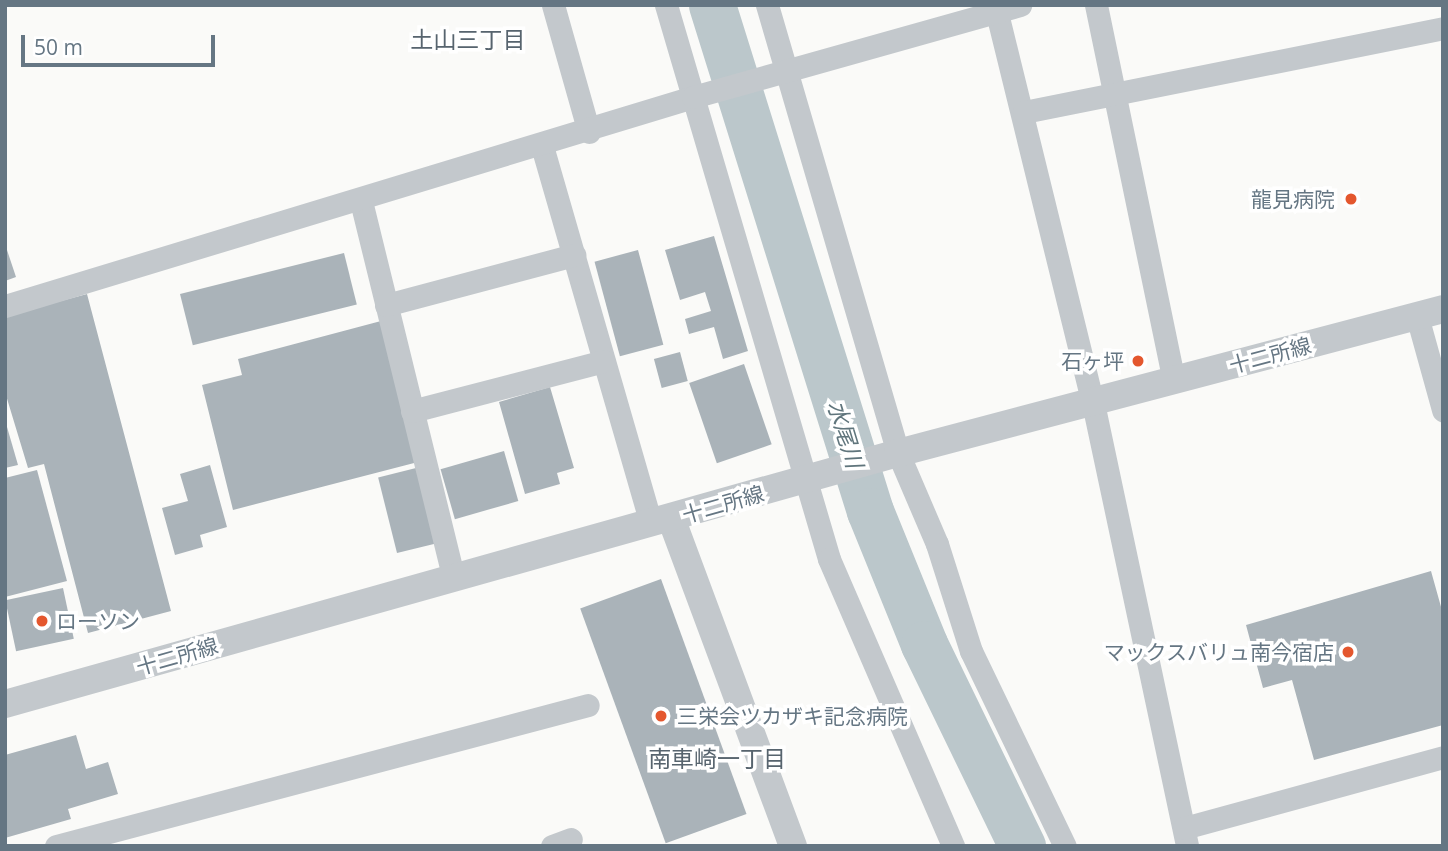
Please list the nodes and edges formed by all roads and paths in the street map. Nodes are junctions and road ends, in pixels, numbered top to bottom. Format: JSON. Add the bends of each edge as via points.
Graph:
{"nodes":[{"id":1,"x":554,"y":5,"type":"edge"},
{"id":2,"x":667,"y":5,"type":"edge"},
{"id":3,"x":766,"y":5,"type":"edge"},
{"id":4,"x":1020,"y":5,"type":"edge"},
{"id":5,"x":1096,"y":5,"type":"edge"},
{"id":6,"x":995,"y":8,"type":"edge"},
{"id":7,"x":1443,"y":28,"type":"edge"},
{"id":8,"x":784,"y":73,"type":"junction"},
{"id":9,"x":1116,"y":94,"type":"junction"},
{"id":10,"x":694,"y":97,"type":"junction"},
{"id":11,"x":1024,"y":112,"type":"junction"},
{"id":12,"x":589,"y":132,"type":"junction"},
{"id":13,"x":542,"y":146,"type":"junction"},
{"id":14,"x":361,"y":201,"type":"junction"},
{"id":15,"x":574,"y":255,"type":"junction"},
{"id":16,"x":386,"y":305,"type":"junction"},
{"id":17,"x":5,"y":306,"type":"edge"},
{"id":18,"x":1430,"y":313,"type":"edge"},
{"id":19,"x":604,"y":361,"type":"junction"},
{"id":20,"x":1174,"y":381,"type":"junction"},
{"id":21,"x":1093,"y":403,"type":"junction"},
{"id":22,"x":1443,"y":410,"type":"edge"},
{"id":23,"x":412,"y":411,"type":"junction"},
{"id":24,"x":898,"y":453,"type":"junction"},
{"id":25,"x":808,"y":480,"type":"junction"},
{"id":26,"x":661,"y":521,"type":"junction"},
{"id":27,"x":454,"y":579,"type":"junction"},
{"id":28,"x":5,"y":704,"type":"edge"},
{"id":29,"x":588,"y":705,"type":"dead end"},
{"id":30,"x":1443,"y":757,"type":"edge"},
{"id":31,"x":1186,"y":837,"type":"edge"},
{"id":32,"x":55,"y":846,"type":"edge"},
{"id":33,"x":793,"y":846,"type":"edge"},
{"id":34,"x":953,"y":846,"type":"edge"},
{"id":35,"x":1065,"y":846,"type":"edge"}],
"edges":[{"from":1,"to":12,"type":"street"},
{"from":2,"to":10,"type":"street"},
{"from":3,"to":8,"type":"street"},
{"from":4,"to":6,"type":"street"},
{"from":5,"to":9,"type":"street"},
{"from":6,"to":8,"type":"street"},
{"from":6,"to":11,"type":"street"},
{"from":7,"to":9,"type":"street"},
{"from":8,"to":10,"type":"street"},
{"from":8,"to":24,"type":"street"},
{"from":9,"to":11,"type":"street"},
{"from":9,"to":20,"type":"street"},
{"from":10,"to":12,"type":"street"},
{"from":10,"to":25,"type":"street"},
{"from":11,"to":21,"type":"street"},
{"from":12,"to":13,"type":"street"},
{"from":13,"to":14,"type":"street"},
{"from":13,"to":15,"type":"street"},
{"from":14,"to":16,"type":"street"},
{"from":14,"to":17,"type":"street"},
{"from":15,"to":16,"type":"street"},
{"from":15,"to":19,"type":"street"},
{"from":16,"to":23,"type":"street"},
{"from":18,"to":20,"type":"street","name":"十二所線"},
{"from":18,"to":22,"type":"street"},
{"from":19,"to":23,"type":"street"},
{"from":19,"to":26,"type":"street"},
{"from":20,"to":21,"type":"street","name":"十二所線"},
{"from":21,"to":24,"type":"street","name":"十二所線"},
{"from":21,"to":31,"type":"street"},
{"from":23,"to":27,"type":"street"},
{"from":24,"to":25,"type":"street","name":"十二所線"},
{"from":24,"to":35,"type":"street","via":[[937,544],[971,651]]},
{"from":25,"to":26,"type":"street","name":"十二所線"},
{"from":25,"to":34,"type":"street","via":[[829,559]]},
{"from":26,"to":27,"type":"street","name":"十二所線"},
{"from":26,"to":33,"type":"street"},
{"from":27,"to":28,"type":"street","name":"十二所線"},
{"from":29,"to":32,"type":"street"},
{"from":30,"to":31,"type":"street"}]}
